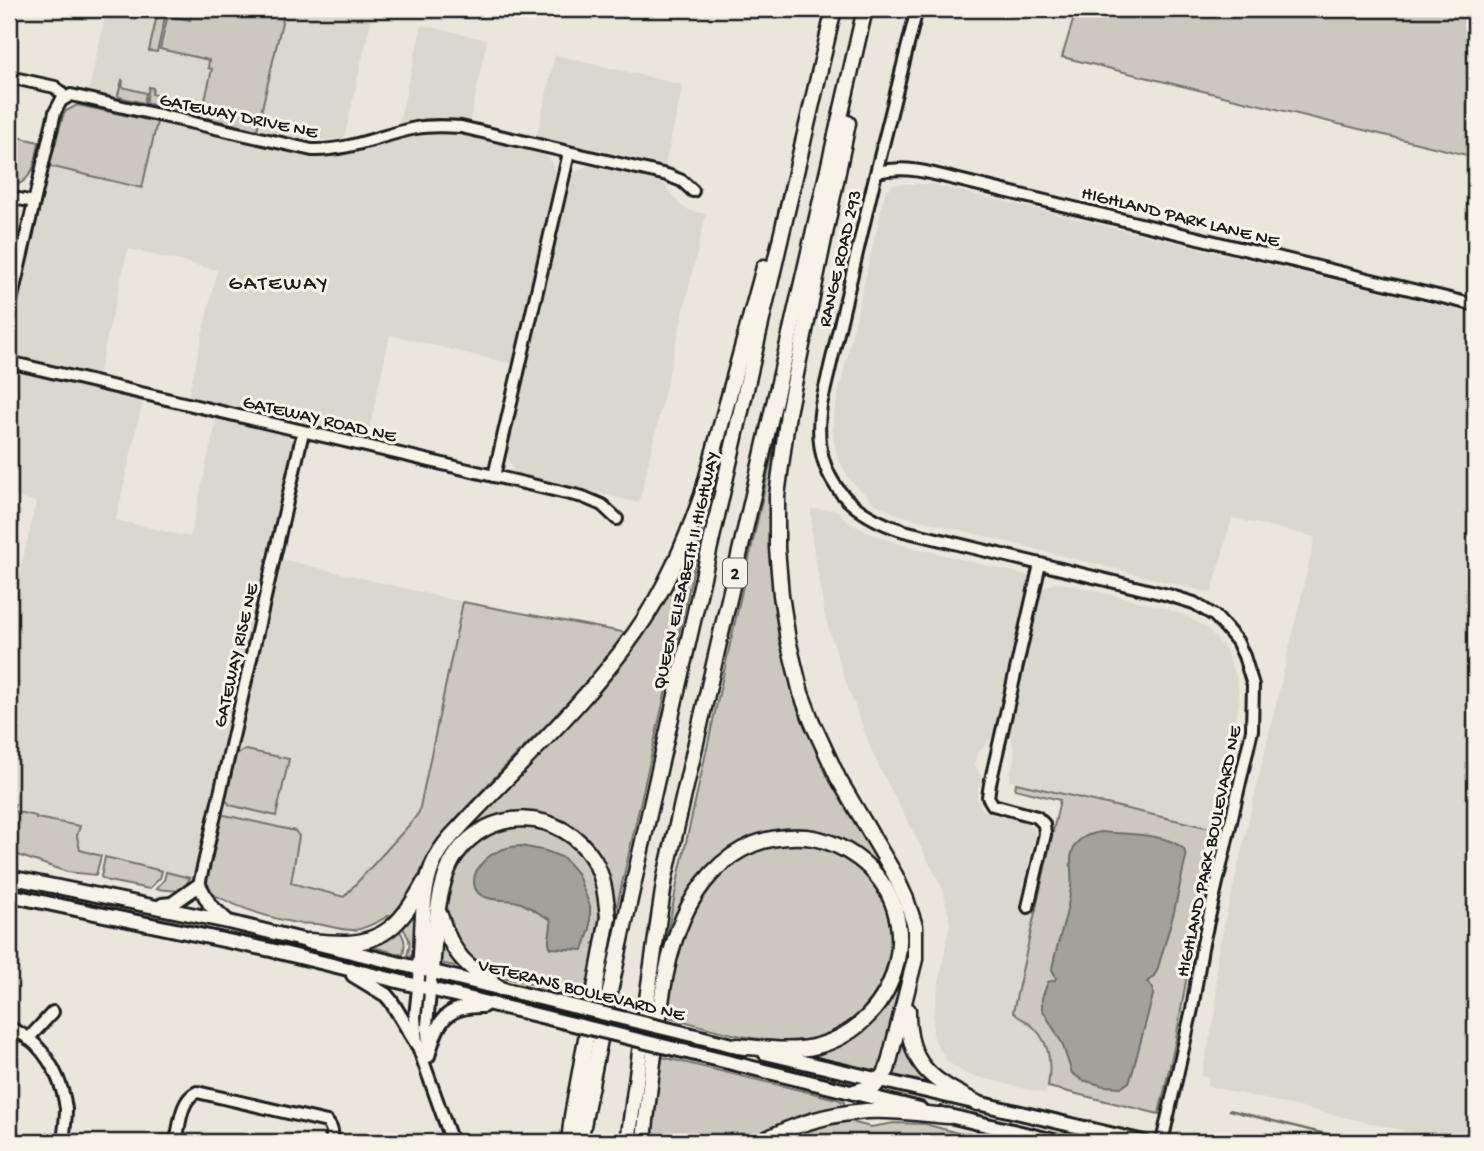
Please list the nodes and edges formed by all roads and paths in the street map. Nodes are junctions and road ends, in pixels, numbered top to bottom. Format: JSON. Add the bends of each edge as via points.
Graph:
{"nodes":[{"id":1,"x":834,"y":9,"type":"edge"},
{"id":2,"x":865,"y":9,"type":"edge"},
{"id":3,"x":872,"y":9,"type":"edge"},
{"id":4,"x":917,"y":9,"type":"edge"},
{"id":5,"x":9,"y":77,"type":"edge"},
{"id":6,"x":65,"y":97,"type":"junction"},
{"id":7,"x":569,"y":153,"type":"junction"},
{"id":8,"x":797,"y":163,"type":"junction"},
{"id":9,"x":877,"y":172,"type":"junction"},
{"id":10,"x":693,"y":191,"type":"dead end"},
{"id":11,"x":9,"y":197,"type":"edge"},
{"id":12,"x":34,"y":202,"type":"junction"},
{"id":13,"x":1475,"y":305,"type":"edge"},
{"id":14,"x":9,"y":310,"type":"edge"},
{"id":15,"x":9,"y":362,"type":"edge"},
{"id":16,"x":303,"y":432,"type":"junction"},
{"id":17,"x":494,"y":476,"type":"junction"},
{"id":18,"x":855,"y":507,"type":"joint"},
{"id":19,"x":617,"y":519,"type":"dead end"},
{"id":20,"x":1040,"y":564,"type":"junction"},
{"id":21,"x":9,"y":867,"type":"edge"},
{"id":22,"x":430,"y":872,"type":"junction"},
{"id":23,"x":9,"y":877,"type":"edge"},
{"id":24,"x":29,"y":881,"type":"junction"},
{"id":25,"x":199,"y":885,"type":"junction"},
{"id":26,"x":9,"y":895,"type":"edge"},
{"id":27,"x":155,"y":906,"type":"junction"},
{"id":28,"x":1028,"y":907,"type":"dead end"},
{"id":29,"x":439,"y":911,"type":"junction"},
{"id":30,"x":229,"y":922,"type":"junction"},
{"id":31,"x":308,"y":941,"type":"junction"},
{"id":32,"x":338,"y":966,"type":"junction"},
{"id":33,"x":426,"y":969,"type":"junction"},
{"id":34,"x":910,"y":981,"type":"junction"},
{"id":35,"x":424,"y":987,"type":"junction"},
{"id":36,"x":500,"y":988,"type":"junction"},
{"id":37,"x":499,"y":1006,"type":"junction"},
{"id":38,"x":53,"y":1012,"type":"dead end"},
{"id":39,"x":9,"y":1027,"type":"edge"},
{"id":40,"x":28,"y":1039,"type":"junction"},
{"id":41,"x":418,"y":1044,"type":"junction"},
{"id":42,"x":737,"y":1046,"type":"junction"},
{"id":43,"x":428,"y":1056,"type":"junction"},
{"id":44,"x":429,"y":1080,"type":"junction"},
{"id":45,"x":880,"y":1081,"type":"junction"},
{"id":46,"x":854,"y":1092,"type":"junction"},
{"id":47,"x":977,"y":1103,"type":"junction"},
{"id":48,"x":948,"y":1116,"type":"junction"},
{"id":49,"x":9,"y":1138,"type":"edge"},
{"id":50,"x":25,"y":1142,"type":"edge"},
{"id":51,"x":63,"y":1142,"type":"edge"},
{"id":52,"x":176,"y":1142,"type":"edge"},
{"id":53,"x":331,"y":1142,"type":"edge"},
{"id":54,"x":452,"y":1142,"type":"edge"},
{"id":55,"x":569,"y":1142,"type":"edge"},
{"id":56,"x":580,"y":1142,"type":"edge"},
{"id":57,"x":628,"y":1142,"type":"edge"},
{"id":58,"x":644,"y":1142,"type":"edge"},
{"id":59,"x":761,"y":1142,"type":"edge"},
{"id":60,"x":1058,"y":1142,"type":"edge"},
{"id":61,"x":1144,"y":1142,"type":"edge"},
{"id":62,"x":1162,"y":1142,"type":"edge"}],
"edges":[{"from":1,"to":8,"type":"highway","name":"QUEEN ELIZABETH II HIGHWAY","number":"2"},
{"from":2,"to":57,"type":"highway","number":"2","via":[[665,877]]},
{"from":3,"to":34,"type":"highway","via":[[788,413],[777,496],[777,548],[788,640],[801,693],[838,778],[895,875],[915,926]]},
{"from":4,"to":9,"type":"street","name":"RANGE ROAD 293"},
{"from":5,"to":6,"type":"street","name":"GATEWAY DRIVE NE","via":[[55,87]]},
{"from":6,"to":7,"type":"street","name":"GATEWAY DRIVE NE","via":[[312,150],[446,125]]},
{"from":6,"to":12,"type":"street","via":[[55,112]]},
{"from":7,"to":10,"type":"street","name":"GATEWAY DRIVE NE","via":[[667,175]]},
{"from":7,"to":17,"type":"street"},
{"from":8,"to":22,"type":"highway","via":[[770,243],[702,495],[668,577],[604,674],[447,840]]},
{"from":8,"to":56,"type":"highway","name":"QUEEN ELIZABETH II HIGHWAY","number":"2"},
{"from":9,"to":13,"type":"street","name":"HIGHLAND PARK LANE NE","via":[[911,168]]},
{"from":9,"to":18,"type":"street","name":"RANGE ROAD 293","via":[[820,415],[823,457],[837,487]]},
{"from":11,"to":12,"type":"street"},
{"from":12,"to":14,"type":"street"},
{"from":15,"to":16,"type":"street","name":"GATEWAY ROAD NE"},
{"from":16,"to":17,"type":"street","name":"GATEWAY ROAD NE"},
{"from":16,"to":25,"type":"street","name":"GATEWAY RISE NE"},
{"from":17,"to":19,"type":"street","name":"GATEWAY ROAD NE","via":[[583,496]]},
{"from":18,"to":20,"type":"street","name":"HIGHLAND PARK BOULEVARD NE","via":[[891,527]]},
{"from":20,"to":28,"type":"street","via":[[988,797],[993,805],[1037,817],[1044,824]]},
{"from":20,"to":62,"type":"street","name":"HIGHLAND PARK BOULEVARD NE","via":[[1194,603],[1215,616],[1237,641],[1253,685],[1252,730]]},
{"from":21,"to":24,"type":"main road"},
{"from":22,"to":31,"type":"highway","via":[[410,908],[385,932],[348,943]]},
{"from":22,"to":33,"type":"highway"},
{"from":23,"to":24,"type":"main road","name":"VETERANS BOULEVARD NE"},
{"from":24,"to":27,"type":"main road","name":"VETERANS BOULEVARD NE"},
{"from":25,"to":27,"type":"main road","via":[[172,904]]},
{"from":25,"to":30,"type":"main road","via":[[210,905]]},
{"from":26,"to":32,"type":"main road","name":"VETERANS BOULEVARD NE"},
{"from":27,"to":30,"type":"main road","name":"VETERANS BOULEVARD NE"},
{"from":29,"to":33,"type":"highway"},
{"from":29,"to":36,"type":"highway","via":[[456,953]]},
{"from":29,"to":55,"type":"highway","via":[[446,874],[456,855],[476,835],[502,821],[551,823],[575,837],[594,860],[605,890],[608,917]]},
{"from":30,"to":31,"type":"main road","name":"VETERANS BOULEVARD NE"},
{"from":31,"to":33,"type":"main road","name":"VETERANS BOULEVARD NE"},
{"from":32,"to":35,"type":"main road","name":"VETERANS BOULEVARD NE"},
{"from":32,"to":41,"type":"main road","via":[[386,995]]},
{"from":33,"to":35,"type":"street"},
{"from":33,"to":36,"type":"main road","name":"VETERANS BOULEVARD NE"},
{"from":34,"to":45,"type":"highway","via":[[887,1070]]},
{"from":34,"to":47,"type":"highway","via":[[908,1021],[917,1058],[944,1086]]},
{"from":35,"to":37,"type":"main road","name":"VETERANS BOULEVARD NE"},
{"from":35,"to":41,"type":"street","via":[[415,1017]]},
{"from":35,"to":43,"type":"street"},
{"from":36,"to":42,"type":"main road","name":"VETERANS BOULEVARD NE","bridge":true},
{"from":37,"to":43,"type":"main road","via":[[470,1006],[449,1014],[434,1033]]},
{"from":37,"to":46,"type":"main road","name":"VETERANS BOULEVARD NE","bridge":true},
{"from":38,"to":40,"type":"street"},
{"from":39,"to":40,"type":"street"},
{"from":40,"to":51,"type":"street","via":[[45,1056],[60,1084],[66,1111]]},
{"from":41,"to":44,"type":"street"},
{"from":42,"to":45,"type":"main road","name":"VETERANS BOULEVARD NE"},
{"from":42,"to":58,"type":"highway","via":[[787,1049],[841,1037],[877,1007],[890,986],[899,930],[892,905],[868,866],[834,844],[790,836],[765,839],[718,865],[696,894],[683,917],[668,964]]},
{"from":43,"to":44,"type":"street"},
{"from":44,"to":54,"type":"street"},
{"from":45,"to":46,"type":"highway"},
{"from":45,"to":47,"type":"main road","name":"VETERANS BOULEVARD NE"},
{"from":46,"to":48,"type":"main road","name":"VETERANS BOULEVARD NE"},
{"from":47,"to":61,"type":"main road","name":"VETERANS BOULEVARD NE"},
{"from":48,"to":59,"type":"highway","via":[[868,1110],[813,1119]]},
{"from":48,"to":60,"type":"main road","name":"VETERANS BOULEVARD NE"},
{"from":49,"to":50,"type":"street"},
{"from":52,"to":53,"type":"street","via":[[185,1103],[197,1091],[327,1122],[333,1133]]}]}
